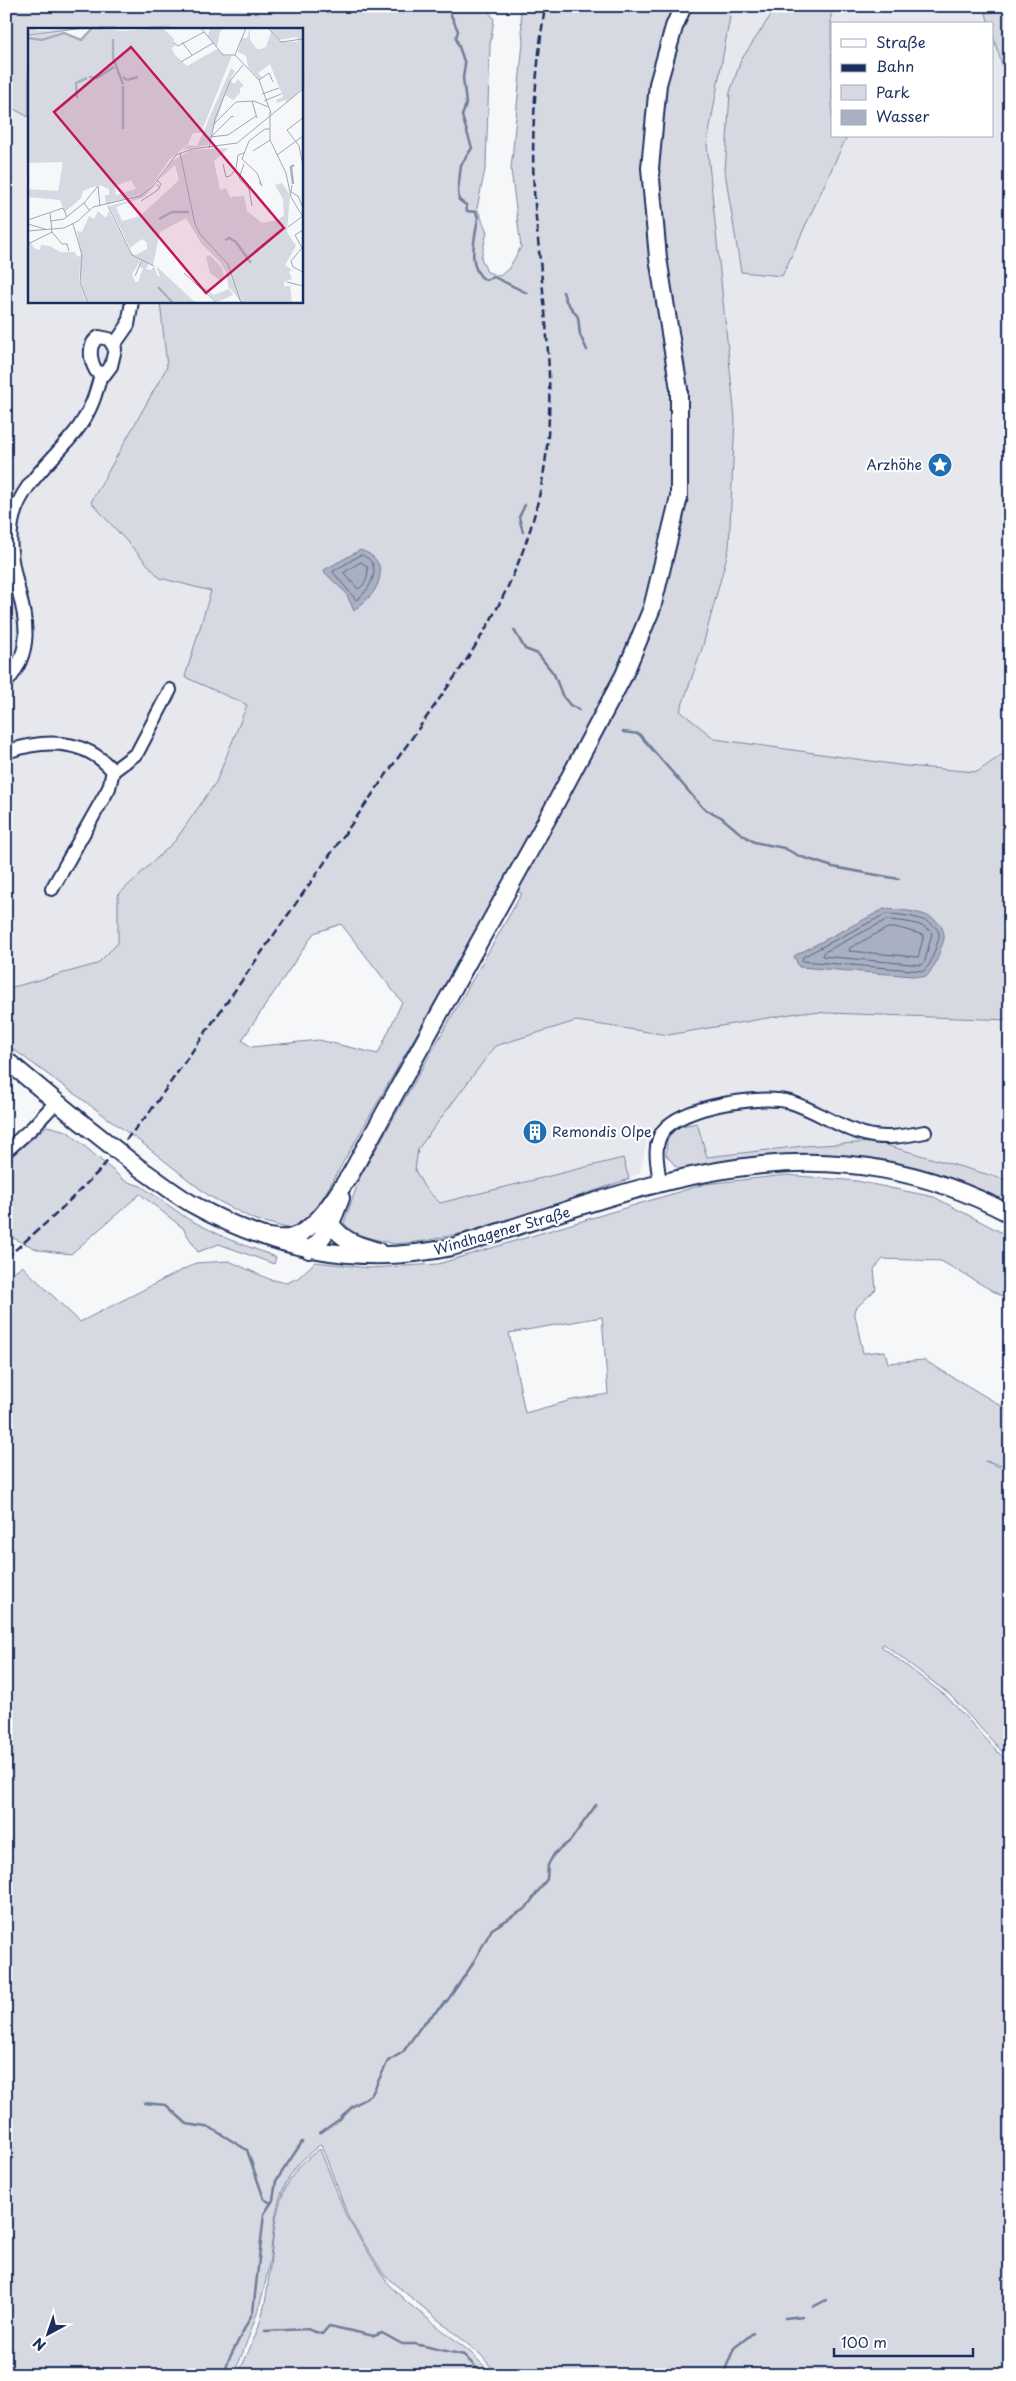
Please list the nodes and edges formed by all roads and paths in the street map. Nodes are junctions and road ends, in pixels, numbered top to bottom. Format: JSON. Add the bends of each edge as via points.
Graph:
{"nodes":[{"id":1,"x":683,"y":6,"type":"edge"},
{"id":2,"x":132,"y":302,"type":"edge"},
{"id":3,"x":114,"y":345,"type":"junction"},
{"id":4,"x":101,"y":374,"type":"junction"},
{"id":5,"x":6,"y":683,"type":"edge"},
{"id":6,"x":170,"y":690,"type":"dead end"},
{"id":7,"x":6,"y":752,"type":"edge"},
{"id":8,"x":113,"y":772,"type":"junction"},
{"id":9,"x":52,"y":889,"type":"dead end"},
{"id":10,"x":6,"y":1060,"type":"edge"},
{"id":11,"x":56,"y":1101,"type":"junction"},
{"id":12,"x":925,"y":1132,"type":"dead end"},
{"id":13,"x":6,"y":1151,"type":"edge"},
{"id":14,"x":660,"y":1183,"type":"junction"},
{"id":15,"x":1010,"y":1214,"type":"edge"},
{"id":16,"x":325,"y":1221,"type":"junction"},
{"id":17,"x":265,"y":1236,"type":"junction"},
{"id":18,"x":309,"y":1250,"type":"junction"},
{"id":19,"x":395,"y":1256,"type":"junction"}],
"edges":[{"from":1,"to":16,"type":"main road","via":[[658,84],[650,168],[658,258],[679,389],[678,496],[652,608],[624,675],[555,806]]},
{"from":2,"to":3,"type":"street","via":[[128,325]]},
{"from":3,"to":4,"type":"street","via":[[109,371]]},
{"from":3,"to":4,"type":"street","via":[[106,337],[99,336],[91,345],[93,367]]},
{"from":4,"to":5,"type":"street","via":[[86,416],[27,488],[12,520],[10,559],[28,638],[20,664]]},
{"from":6,"to":8,"type":"street","via":[[138,752]]},
{"from":7,"to":8,"type":"street","via":[[47,743],[74,746],[103,759]]},
{"from":8,"to":9,"type":"street","via":[[109,788]]},
{"from":10,"to":11,"type":"main road"},
{"from":11,"to":13,"type":"street"},
{"from":11,"to":17,"type":"main road","bridge":true,"via":[[138,1167],[190,1203]]},
{"from":12,"to":14,"type":"street","via":[[894,1138],[865,1134],[790,1102],[760,1099],[723,1105],[680,1117],[663,1131],[656,1154]]},
{"from":14,"to":15,"type":"main road","name":"Windhagener Straße","via":[[737,1168],[820,1161],[864,1165],[935,1181]]},
{"from":14,"to":19,"type":"main road","name":"Windhagener Straße","via":[[452,1247],[418,1255]]},
{"from":16,"to":17,"type":"main road","via":[[292,1237]]},
{"from":16,"to":18,"type":"main road"},
{"from":16,"to":19,"type":"main road","via":[[351,1243]]},
{"from":17,"to":18,"type":"main road","name":"Windhagener Straße"},
{"from":18,"to":19,"type":"main road","name":"Windhagener Straße","via":[[361,1257]]}]}
